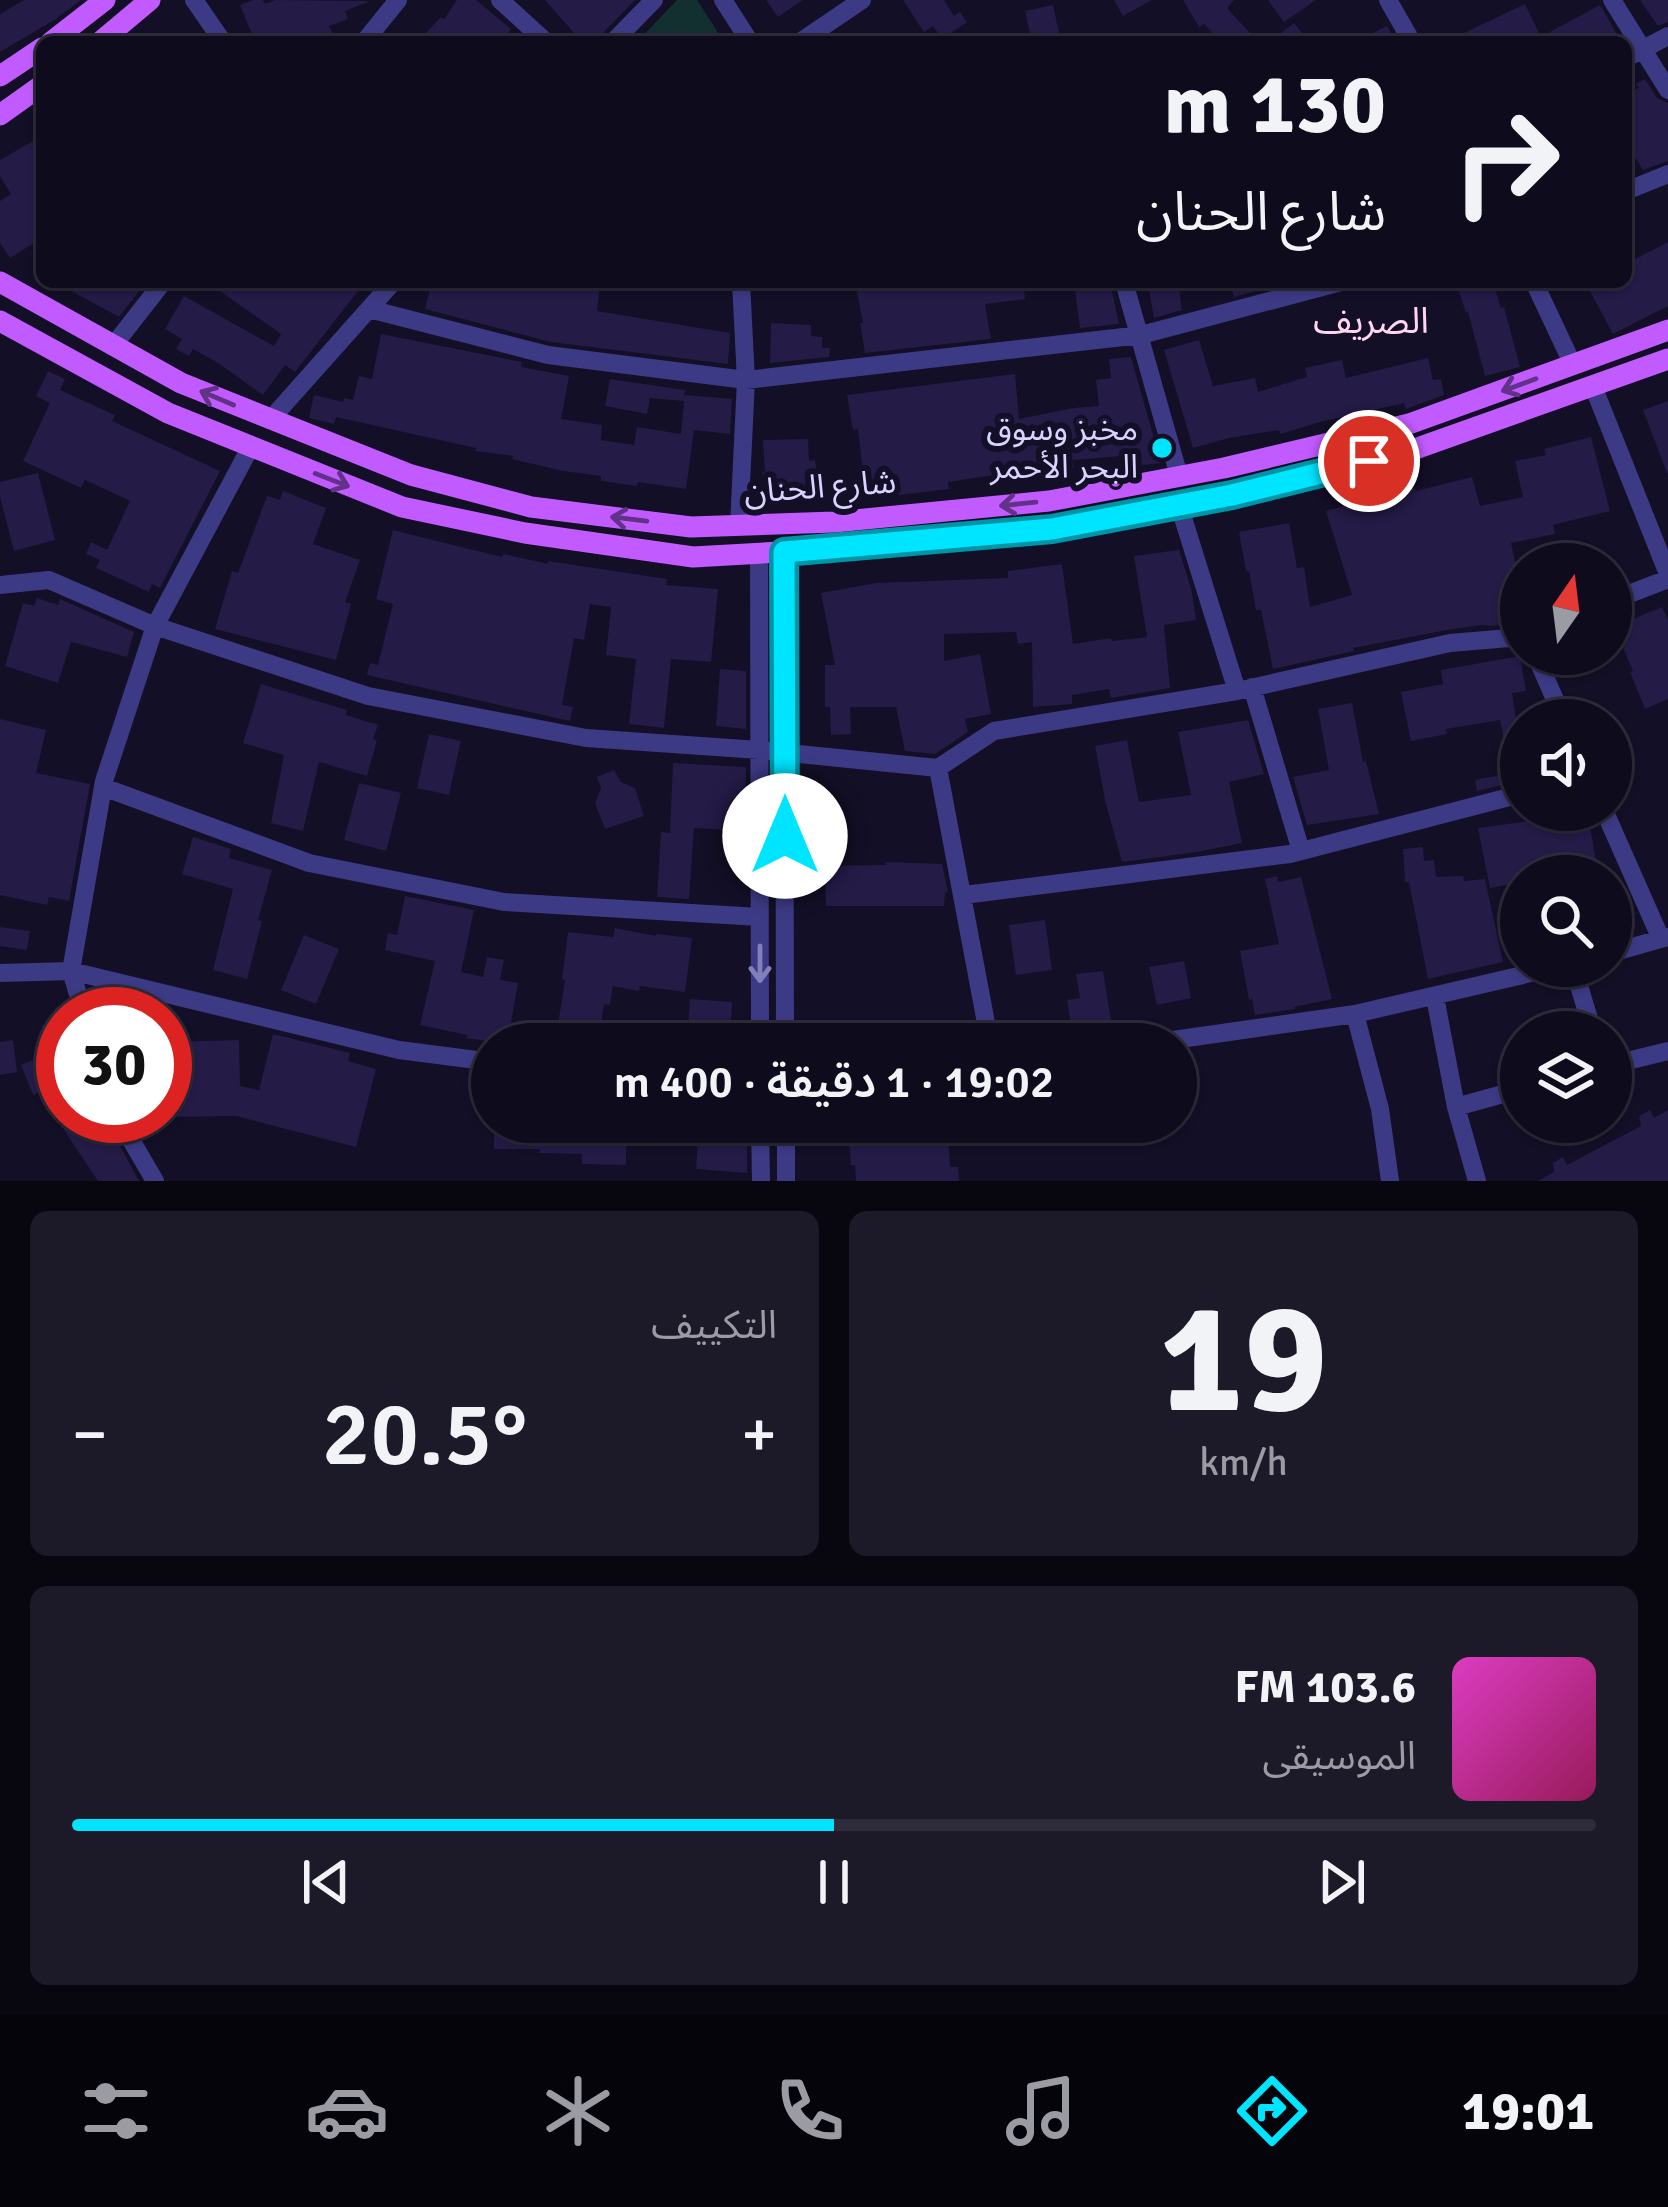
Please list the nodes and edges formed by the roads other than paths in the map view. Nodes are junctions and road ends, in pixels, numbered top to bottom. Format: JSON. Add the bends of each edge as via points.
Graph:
{"nodes":[{"id":1,"x":105,"y":0,"type":"edge"},
{"id":2,"x":150,"y":0,"type":"edge"},
{"id":3,"x":194,"y":0,"type":"edge"},
{"id":4,"x":398,"y":0,"type":"edge"},
{"id":5,"x":500,"y":0,"type":"edge"},
{"id":6,"x":654,"y":0,"type":"edge"},
{"id":7,"x":723,"y":0,"type":"edge"},
{"id":8,"x":862,"y":0,"type":"edge"},
{"id":9,"x":1388,"y":0,"type":"edge"},
{"id":10,"x":1612,"y":0,"type":"edge"},
{"id":11,"x":59,"y":36,"type":"edge"},
{"id":12,"x":107,"y":36,"type":"edge"},
{"id":13,"x":219,"y":36,"type":"edge"},
{"id":14,"x":369,"y":36,"type":"edge"},
{"id":15,"x":539,"y":36,"type":"edge"},
{"id":16,"x":619,"y":36,"type":"edge"},
{"id":17,"x":746,"y":36,"type":"edge"},
{"id":18,"x":809,"y":36,"type":"edge"},
{"id":19,"x":1409,"y":36,"type":"edge"},
{"id":20,"x":1626,"y":36,"type":"edge"},
{"id":21,"x":1668,"y":36,"type":"edge"},
{"id":22,"x":36,"y":52,"type":"edge"},
{"id":23,"x":1634,"y":55,"type":"edge"},
{"id":24,"x":0,"y":76,"type":"edge"},
{"id":25,"x":36,"y":89,"type":"edge"},
{"id":26,"x":1668,"y":90,"type":"edge"},
{"id":27,"x":0,"y":115,"type":"edge"},
{"id":28,"x":1668,"y":174,"type":"edge"},
{"id":29,"x":1632,"y":189,"type":"edge"},
{"id":30,"x":0,"y":282,"type":"edge"},
{"id":31,"x":159,"y":288,"type":"edge"},
{"id":32,"x":388,"y":288,"type":"edge"},
{"id":33,"x":741,"y":288,"type":"edge"},
{"id":34,"x":1126,"y":288,"type":"edge"},
{"id":35,"x":1318,"y":288,"type":"edge"},
{"id":36,"x":1537,"y":288,"type":"edge"},
{"id":37,"x":369,"y":309,"type":"junction"},
{"id":38,"x":0,"y":321,"type":"edge"},
{"id":39,"x":1668,"y":330,"type":"edge"},
{"id":40,"x":1141,"y":334,"type":"junction"},
{"id":41,"x":112,"y":346,"type":"junction"},
{"id":42,"x":1668,"y":359,"type":"edge"},
{"id":43,"x":1573,"y":365,"type":"junction"},
{"id":44,"x":746,"y":380,"type":"junction"},
{"id":45,"x":1593,"y":386,"type":"junction"},
{"id":46,"x":270,"y":420,"type":"junction"},
{"id":47,"x":250,"y":448,"type":"junction"},
{"id":48,"x":1179,"y":476,"type":"junction"},
{"id":49,"x":1179,"y":505,"type":"junction"},
{"id":50,"x":739,"y":526,"type":"junction"},
{"id":51,"x":784,"y":552,"type":"junction"},
{"id":52,"x":759,"y":553,"type":"junction"},
{"id":53,"x":1667,"y":570,"type":"edge"},
{"id":54,"x":0,"y":585,"type":"edge"},
{"id":55,"x":1632,"y":589,"type":"edge"},
{"id":56,"x":155,"y":626,"type":"junction"},
{"id":57,"x":1500,"y":639,"type":"edge"},
{"id":58,"x":1244,"y":689,"type":"junction"},
{"id":59,"x":759,"y":750,"type":"junction"},
{"id":60,"x":784,"y":753,"type":"junction"},
{"id":61,"x":938,"y":768,"type":"junction"},
{"id":62,"x":103,"y":787,"type":"junction"},
{"id":63,"x":1500,"y":799,"type":"edge"},
{"id":64,"x":1614,"y":831,"type":"edge"},
{"id":65,"x":1301,"y":851,"type":"junction"},
{"id":66,"x":964,"y":895,"type":"junction"},
{"id":67,"x":760,"y":917,"type":"junction"},
{"id":68,"x":1664,"y":938,"type":"edge"},
{"id":69,"x":1632,"y":947,"type":"edge"},
{"id":70,"x":71,"y":971,"type":"junction"},
{"id":71,"x":0,"y":974,"type":"edge"},
{"id":72,"x":1500,"y":981,"type":"edge"},
{"id":73,"x":76,"y":987,"type":"edge"},
{"id":74,"x":1435,"y":997,"type":"junction"},
{"id":75,"x":1355,"y":1014,"type":"junction"},
{"id":76,"x":760,"y":1023,"type":"edge"},
{"id":77,"x":785,"y":1023,"type":"edge"},
{"id":78,"x":986,"y":1023,"type":"edge"},
{"id":79,"x":1197,"y":1037,"type":"edge"},
{"id":80,"x":1668,"y":1051,"type":"edge"},
{"id":81,"x":471,"y":1059,"type":"edge"},
{"id":82,"x":1632,"y":1060,"type":"edge"},
{"id":83,"x":1500,"y":1094,"type":"edge"},
{"id":84,"x":1456,"y":1106,"type":"junction"},
{"id":85,"x":133,"y":1143,"type":"edge"},
{"id":86,"x":760,"y":1143,"type":"edge"},
{"id":87,"x":786,"y":1143,"type":"edge"},
{"id":88,"x":155,"y":1181,"type":"edge"},
{"id":89,"x":761,"y":1181,"type":"edge"},
{"id":90,"x":786,"y":1181,"type":"edge"},
{"id":91,"x":1390,"y":1181,"type":"edge"},
{"id":92,"x":1477,"y":1181,"type":"edge"}],
"edges":[{"from":1,"to":11,"type":"main road"},
{"from":2,"to":12,"type":"main road"},
{"from":3,"to":13,"type":"street"},
{"from":4,"to":14,"type":"street"},
{"from":5,"to":15,"type":"street"},
{"from":6,"to":16,"type":"street"},
{"from":7,"to":17,"type":"street"},
{"from":8,"to":18,"type":"street"},
{"from":9,"to":19,"type":"street"},
{"from":10,"to":20,"type":"street"},
{"from":21,"to":23,"type":"street"},
{"from":22,"to":24,"type":"main road"},
{"from":23,"to":26,"type":"street"},
{"from":25,"to":27,"type":"main road"},
{"from":28,"to":29,"type":"street"},
{"from":30,"to":41,"type":"main road","name":"شارع الحنان"},
{"from":31,"to":41,"type":"street"},
{"from":32,"to":37,"type":"street"},
{"from":33,"to":44,"type":"street"},
{"from":34,"to":40,"type":"street"},
{"from":35,"to":40,"type":"street"},
{"from":36,"to":43,"type":"street"},
{"from":37,"to":44,"type":"street","via":[[548,355]]},
{"from":37,"to":46,"type":"street"},
{"from":38,"to":47,"type":"main road","name":"شارع الحنان"},
{"from":39,"to":43,"type":"main road","name":"شارع الحنان"},
{"from":40,"to":44,"type":"street"},
{"from":40,"to":48,"type":"street"},
{"from":46,"to":41,"type":"main road","name":"شارع الحنان","one_way":true},
{"from":42,"to":45,"type":"main road","name":"شارع الحنان"},
{"from":43,"to":48,"type":"main road","name":"شارع الحنان","one_way":true,"via":[[1409,424]]},
{"from":44,"to":50,"type":"street"},
{"from":45,"to":49,"type":"main road","name":"شارع الحنان","via":[[1415,449]]},
{"from":45,"to":53,"type":"street"},
{"from":50,"to":46,"type":"main road","name":"شارع الحنان","one_way":true,"via":[[531,507],[411,475]]},
{"from":47,"to":52,"type":"main road","name":"شارع الحنان","one_way":true,"via":[[402,507],[484,524],[694,557]]},
{"from":47,"to":56,"type":"street"},
{"from":48,"to":50,"type":"main road","name":"شارع الحنان","one_way":true,"via":[[1049,501]]},
{"from":49,"to":51,"type":"main road","name":"شارع الحنان","via":[[1052,529]]},
{"from":49,"to":58,"type":"street"},
{"from":51,"to":52,"type":"main road","name":"شارع الحنان"},
{"from":51,"to":60,"type":"street"},
{"from":52,"to":59,"type":"street"},
{"from":53,"to":55,"type":"street"},
{"from":54,"to":56,"type":"street","via":[[49,580]]},
{"from":56,"to":59,"type":"street","via":[[368,696],[586,738]]},
{"from":56,"to":62,"type":"street"},
{"from":57,"to":58,"type":"street"},
{"from":58,"to":61,"type":"street","via":[[994,730]]},
{"from":58,"to":65,"type":"street"},
{"from":59,"to":60,"type":"street"},
{"from":59,"to":67,"type":"street"},
{"from":60,"to":61,"type":"street"},
{"from":60,"to":77,"type":"street"},
{"from":61,"to":66,"type":"street"},
{"from":62,"to":67,"type":"street","via":[[309,863],[504,902]]},
{"from":62,"to":70,"type":"street"},
{"from":63,"to":65,"type":"street"},
{"from":64,"to":68,"type":"street"},
{"from":65,"to":66,"type":"street"},
{"from":66,"to":78,"type":"street"},
{"from":67,"to":76,"type":"street","one_way":true},
{"from":68,"to":69,"type":"street"},
{"from":70,"to":71,"type":"street"},
{"from":70,"to":73,"type":"street"},
{"from":70,"to":81,"type":"street","via":[[399,1050]]},
{"from":72,"to":74,"type":"street"},
{"from":74,"to":75,"type":"street"},
{"from":74,"to":84,"type":"street"},
{"from":75,"to":79,"type":"street"},
{"from":75,"to":91,"type":"street"},
{"from":80,"to":82,"type":"street"},
{"from":83,"to":84,"type":"street"},
{"from":84,"to":92,"type":"street"},
{"from":85,"to":88,"type":"street"},
{"from":86,"to":89,"type":"street"},
{"from":87,"to":90,"type":"street"}]}
